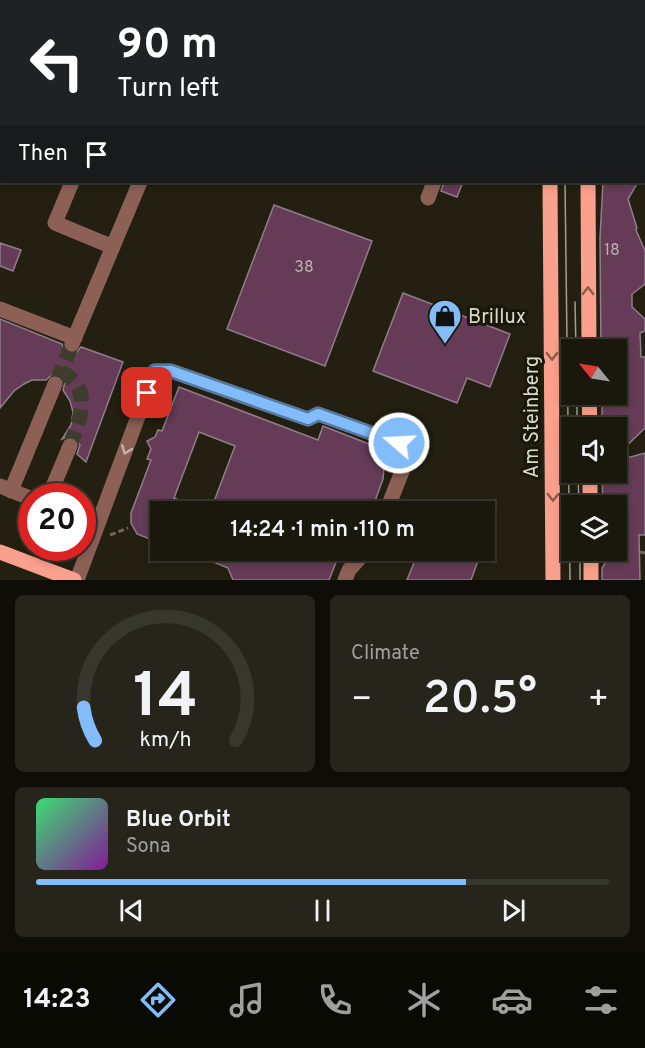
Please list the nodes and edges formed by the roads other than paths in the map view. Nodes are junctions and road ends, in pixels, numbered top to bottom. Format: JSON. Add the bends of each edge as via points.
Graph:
{"nodes":[{"id":1,"x":72,"y":183,"type":"edge"},
{"id":2,"x":141,"y":183,"type":"edge"},
{"id":3,"x":434,"y":183,"type":"edge"},
{"id":4,"x":550,"y":183,"type":"edge"},
{"id":5,"x":588,"y":183,"type":"edge"},
{"id":6,"x":428,"y":198,"type":"dead end"},
{"id":7,"x":113,"y":247,"type":"junction"},
{"id":8,"x":0,"y":309,"type":"edge"},
{"id":9,"x":589,"y":339,"type":"edge"},
{"id":10,"x":56,"y":384,"type":"tunnel mouth"},
{"id":11,"x":70,"y":446,"type":"tunnel mouth"},
{"id":12,"x":54,"y":483,"type":"edge"},
{"id":13,"x":3,"y":489,"type":"edge"},
{"id":14,"x":18,"y":494,"type":"edge"},
{"id":15,"x":390,"y":501,"type":"edge"},
{"id":16,"x":0,"y":552,"type":"edge"},
{"id":17,"x":357,"y":561,"type":"edge"},
{"id":18,"x":591,"y":561,"type":"edge"},
{"id":19,"x":75,"y":580,"type":"edge"},
{"id":20,"x":345,"y":580,"type":"edge"},
{"id":21,"x":553,"y":580,"type":"edge"},
{"id":22,"x":591,"y":580,"type":"edge"}],
"edges":[{"from":1,"to":7,"type":"lane","via":[[55,223]]},
{"from":2,"to":7,"type":"lane"},
{"from":3,"to":6,"type":"lane"},
{"from":4,"to":21,"type":"main road","name":"Am Steinberg","one_way":true},
{"from":9,"to":5,"type":"main road","one_way":true},
{"from":7,"to":8,"type":"lane","via":[[74,341]]},
{"from":10,"to":13,"type":"lane"},
{"from":11,"to":12,"type":"lane"},
{"from":13,"to":14,"type":"lane"},
{"from":15,"to":19,"type":"lane","one_way":true,"via":[[405,464],[399,443],[318,414],[308,419],[171,371],[155,371]]},
{"from":16,"to":19,"type":"main road"},
{"from":17,"to":20,"type":"lane"},
{"from":18,"to":22,"type":"main road"}]}
